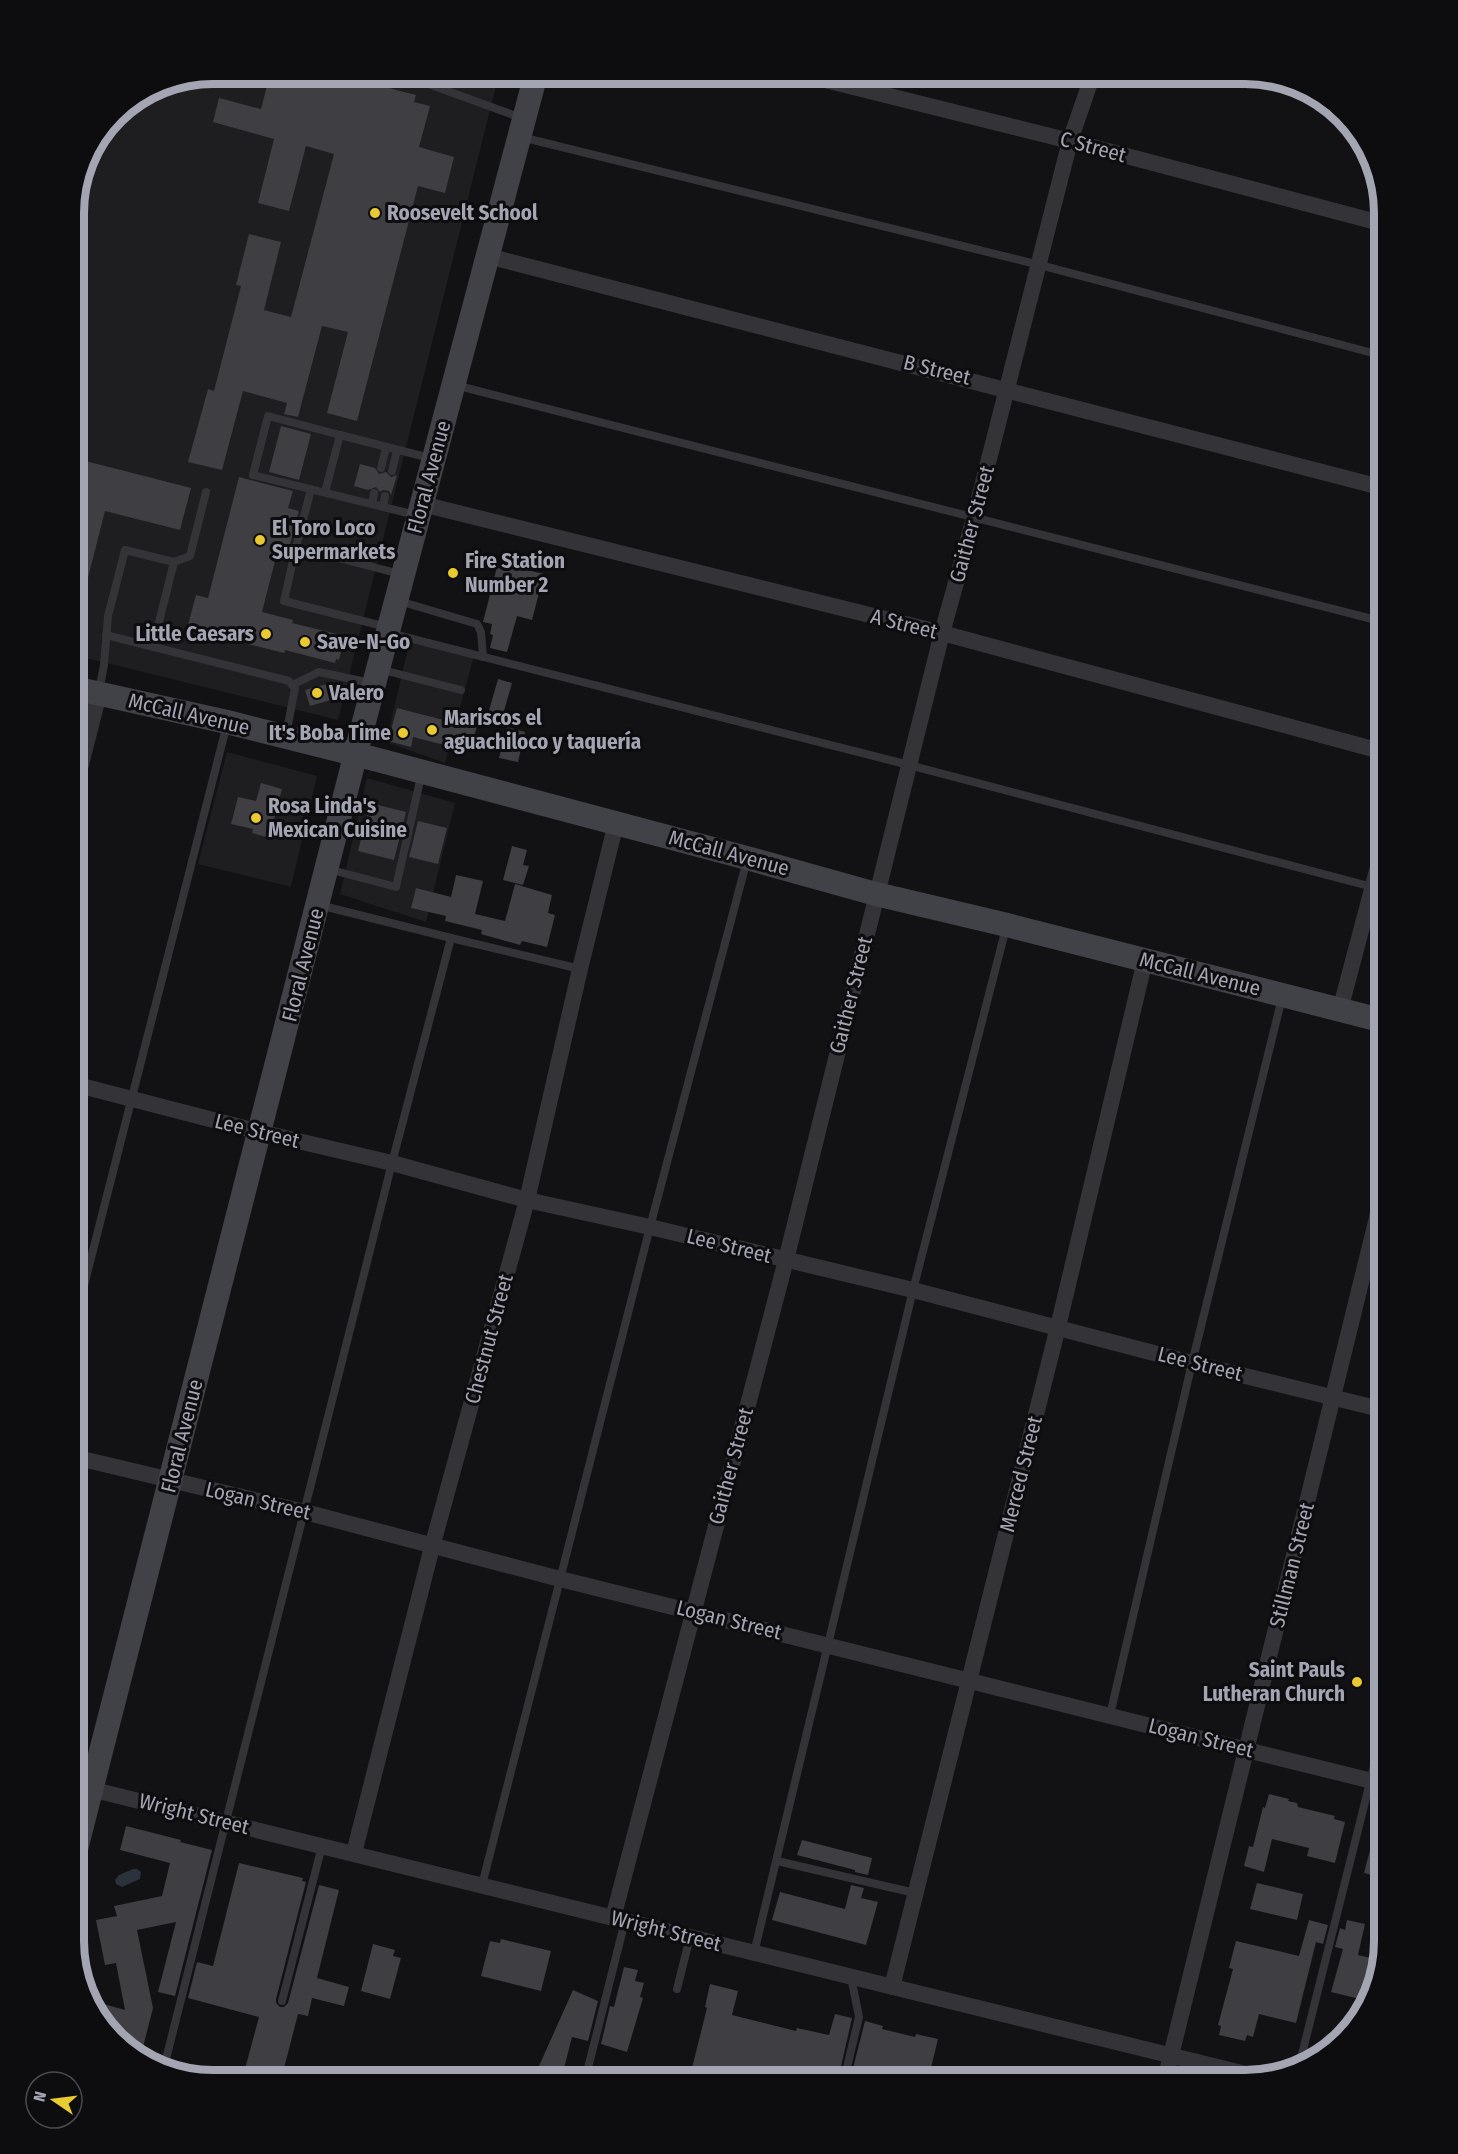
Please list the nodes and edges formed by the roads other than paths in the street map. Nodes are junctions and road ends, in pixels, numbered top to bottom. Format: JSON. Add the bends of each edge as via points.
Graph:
{"nodes":[{"id":1,"x":424,"y":84,"type":"edge"},
{"id":2,"x":533,"y":84,"type":"edge"},
{"id":3,"x":841,"y":84,"type":"edge"},
{"id":4,"x":1090,"y":84,"type":"edge"},
{"id":5,"x":522,"y":128,"type":"junction"},
{"id":6,"x":1070,"y":141,"type":"junction"},
{"id":7,"x":1374,"y":221,"type":"edge"},
{"id":8,"x":488,"y":256,"type":"junction"},
{"id":9,"x":1040,"y":265,"type":"junction"},
{"id":10,"x":1374,"y":353,"type":"edge"},
{"id":11,"x":453,"y":385,"type":"junction"},
{"id":12,"x":1007,"y":388,"type":"junction"},
{"id":13,"x":340,"y":435,"type":"junction"},
{"id":14,"x":386,"y":448,"type":"junction"},
{"id":15,"x":397,"y":450,"type":"junction"},
{"id":16,"x":434,"y":459,"type":"junction"},
{"id":17,"x":381,"y":468,"type":"dead end"},
{"id":18,"x":392,"y":471,"type":"dead end"},
{"id":19,"x":1374,"y":485,"type":"edge"},
{"id":20,"x":311,"y":489,"type":"junction"},
{"id":21,"x":206,"y":492,"type":"dead end"},
{"id":22,"x":325,"y":492,"type":"junction"},
{"id":23,"x":374,"y":494,"type":"dead end"},
{"id":24,"x":385,"y":496,"type":"dead end"},
{"id":25,"x":372,"y":504,"type":"junction"},
{"id":26,"x":383,"y":507,"type":"junction"},
{"id":27,"x":420,"y":510,"type":"junction"},
{"id":28,"x":974,"y":518,"type":"junction"},
{"id":29,"x":296,"y":547,"type":"junction"},
{"id":30,"x":174,"y":562,"type":"junction"},
{"id":31,"x":403,"y":575,"type":"junction"},
{"id":32,"x":397,"y":600,"type":"junction"},
{"id":33,"x":1374,"y":619,"type":"edge"},
{"id":34,"x":388,"y":630,"type":"junction"},
{"id":35,"x":942,"y":633,"type":"junction"},
{"id":36,"x":106,"y":634,"type":"junction"},
{"id":37,"x":153,"y":646,"type":"junction"},
{"id":38,"x":483,"y":657,"type":"junction"},
{"id":39,"x":376,"y":676,"type":"junction"},
{"id":40,"x":292,"y":685,"type":"junction"},
{"id":41,"x":84,"y":690,"type":"edge"},
{"id":42,"x":461,"y":690,"type":"dead end"},
{"id":43,"x":99,"y":694,"type":"junction"},
{"id":44,"x":227,"y":723,"type":"junction"},
{"id":45,"x":286,"y":737,"type":"junction"},
{"id":46,"x":1374,"y":749,"type":"edge"},
{"id":47,"x":84,"y":753,"type":"edge"},
{"id":48,"x":356,"y":755,"type":"junction"},
{"id":49,"x":909,"y":765,"type":"junction"},
{"id":50,"x":422,"y":772,"type":"junction"},
{"id":51,"x":616,"y":823,"type":"junction"},
{"id":52,"x":747,"y":858,"type":"junction"},
{"id":53,"x":327,"y":869,"type":"junction"},
{"id":54,"x":1374,"y":888,"type":"edge"},
{"id":55,"x":876,"y":894,"type":"junction"},
{"id":56,"x":318,"y":905,"type":"junction"},
{"id":57,"x":1374,"y":905,"type":"edge"},
{"id":58,"x":1007,"y":925,"type":"junction"},
{"id":59,"x":451,"y":938,"type":"junction"},
{"id":60,"x":1145,"y":960,"type":"junction"},
{"id":61,"x":580,"y":969,"type":"junction"},
{"id":62,"x":1283,"y":995,"type":"junction"},
{"id":63,"x":1340,"y":1010,"type":"junction"},
{"id":64,"x":1374,"y":1018,"type":"edge"},
{"id":65,"x":84,"y":1086,"type":"edge"},
{"id":66,"x":131,"y":1098,"type":"junction"},
{"id":67,"x":260,"y":1132,"type":"junction"},
{"id":68,"x":392,"y":1163,"type":"junction"},
{"id":69,"x":527,"y":1200,"type":"junction"},
{"id":70,"x":650,"y":1227,"type":"junction"},
{"id":71,"x":1374,"y":1232,"type":"edge"},
{"id":72,"x":786,"y":1260,"type":"junction"},
{"id":73,"x":84,"y":1285,"type":"edge"},
{"id":74,"x":913,"y":1290,"type":"junction"},
{"id":75,"x":1058,"y":1327,"type":"junction"},
{"id":76,"x":1192,"y":1363,"type":"junction"},
{"id":77,"x":1334,"y":1398,"type":"junction"},
{"id":78,"x":1374,"y":1408,"type":"edge"},
{"id":79,"x":84,"y":1460,"type":"edge"},
{"id":80,"x":170,"y":1481,"type":"junction"},
{"id":81,"x":305,"y":1512,"type":"junction"},
{"id":82,"x":432,"y":1547,"type":"junction"},
{"id":83,"x":560,"y":1579,"type":"junction"},
{"id":84,"x":692,"y":1611,"type":"junction"},
{"id":85,"x":828,"y":1645,"type":"junction"},
{"id":86,"x":968,"y":1679,"type":"junction"},
{"id":87,"x":1110,"y":1715,"type":"junction"},
{"id":88,"x":1246,"y":1749,"type":"junction"},
{"id":89,"x":84,"y":1780,"type":"edge"},
{"id":90,"x":1374,"y":1781,"type":"edge"},
{"id":91,"x":84,"y":1787,"type":"edge"},
{"id":92,"x":1374,"y":1796,"type":"edge"},
{"id":93,"x":227,"y":1821,"type":"junction"},
{"id":94,"x":322,"y":1845,"type":"junction"},
{"id":95,"x":354,"y":1853,"type":"junction"},
{"id":96,"x":777,"y":1861,"type":"junction"},
{"id":97,"x":483,"y":1885,"type":"junction"},
{"id":98,"x":915,"y":1893,"type":"junction"},
{"id":99,"x":619,"y":1920,"type":"junction"},
{"id":100,"x":690,"y":1937,"type":"junction"},
{"id":101,"x":754,"y":1953,"type":"junction"},
{"id":102,"x":851,"y":1977,"type":"junction"},
{"id":103,"x":892,"y":1987,"type":"junction"},
{"id":104,"x":677,"y":1989,"type":"dead end"},
{"id":105,"x":282,"y":2001,"type":"dead end"},
{"id":106,"x":1171,"y":2056,"type":"junction"},
{"id":107,"x":1302,"y":2057,"type":"edge"},
{"id":108,"x":166,"y":2061,"type":"edge"},
{"id":109,"x":587,"y":2070,"type":"edge"},
{"id":110,"x":846,"y":2070,"type":"edge"},
{"id":111,"x":1168,"y":2070,"type":"edge"},
{"id":112,"x":1229,"y":2070,"type":"edge"}],
"edges":[{"from":1,"to":5,"type":"lane"},
{"from":2,"to":5,"type":"main road","name":"Floral Avenue"},
{"from":3,"to":6,"type":"street","name":"C Street"},
{"from":4,"to":6,"type":"street","name":"Gaither Street"},
{"from":5,"to":8,"type":"main road","name":"Floral Avenue"},
{"from":5,"to":9,"type":"lane"},
{"from":6,"to":7,"type":"street","name":"C Street"},
{"from":6,"to":9,"type":"street","name":"Gaither Street"},
{"from":8,"to":11,"type":"main road","name":"Floral Avenue"},
{"from":8,"to":12,"type":"street","name":"B Street"},
{"from":9,"to":10,"type":"lane"},
{"from":9,"to":12,"type":"street","name":"Gaither Street"},
{"from":11,"to":16,"type":"main road","name":"Floral Avenue"},
{"from":11,"to":28,"type":"lane"},
{"from":12,"to":19,"type":"street","name":"B Street"},
{"from":12,"to":28,"type":"street","name":"Gaither Street"},
{"from":13,"to":14,"type":"lane"},
{"from":13,"to":20,"type":"lane","via":[[268,416],[253,475]]},
{"from":13,"to":22,"type":"lane"},
{"from":14,"to":15,"type":"lane"},
{"from":14,"to":17,"type":"lane"},
{"from":15,"to":16,"type":"lane"},
{"from":15,"to":18,"type":"lane"},
{"from":16,"to":27,"type":"main road","name":"Floral Avenue"},
{"from":20,"to":22,"type":"lane"},
{"from":20,"to":29,"type":"lane"},
{"from":21,"to":30,"type":"lane","via":[[190,556]]},
{"from":22,"to":25,"type":"lane"},
{"from":23,"to":25,"type":"lane"},
{"from":24,"to":26,"type":"lane"},
{"from":25,"to":26,"type":"lane"},
{"from":26,"to":27,"type":"lane"},
{"from":27,"to":31,"type":"main road","name":"Floral Avenue"},
{"from":27,"to":35,"type":"street","name":"A Street"},
{"from":28,"to":33,"type":"lane"},
{"from":28,"to":35,"type":"street","name":"Gaither Street"},
{"from":29,"to":31,"type":"lane"},
{"from":29,"to":34,"type":"lane","via":[[284,601]]},
{"from":30,"to":36,"type":"lane","via":[[125,550]]},
{"from":30,"to":37,"type":"lane"},
{"from":31,"to":32,"type":"main road","name":"Floral Avenue"},
{"from":32,"to":34,"type":"main road","name":"Floral Avenue"},
{"from":32,"to":38,"type":"lane","via":[[477,624]]},
{"from":34,"to":38,"type":"lane"},
{"from":34,"to":39,"type":"main road","name":"Floral Avenue"},
{"from":35,"to":46,"type":"street","name":"A Street"},
{"from":35,"to":49,"type":"street","name":"Gaither Street"},
{"from":36,"to":37,"type":"lane"},
{"from":36,"to":43,"type":"lane"},
{"from":37,"to":40,"type":"lane","via":[[289,681]]},
{"from":38,"to":49,"type":"lane"},
{"from":39,"to":40,"type":"lane","via":[[320,672]]},
{"from":39,"to":42,"type":"lane"},
{"from":39,"to":48,"type":"main road","name":"Floral Avenue"},
{"from":40,"to":45,"type":"lane","via":[[295,688]]},
{"from":41,"to":43,"type":"main road","name":"McCall Avenue"},
{"from":43,"to":44,"type":"main road","name":"McCall Avenue"},
{"from":43,"to":47,"type":"street"},
{"from":44,"to":45,"type":"main road","name":"McCall Avenue"},
{"from":44,"to":66,"type":"lane"},
{"from":45,"to":48,"type":"main road","name":"McCall Avenue"},
{"from":48,"to":50,"type":"main road","name":"McCall Avenue"},
{"from":48,"to":53,"type":"main road","name":"Floral Avenue"},
{"from":49,"to":54,"type":"lane"},
{"from":49,"to":55,"type":"street","name":"Gaither Street"},
{"from":50,"to":51,"type":"main road","name":"McCall Avenue"},
{"from":50,"to":53,"type":"lane","via":[[396,887]]},
{"from":51,"to":52,"type":"main road","name":"McCall Avenue"},
{"from":51,"to":61,"type":"street","name":"Chestnut Street"},
{"from":52,"to":55,"type":"main road","name":"McCall Avenue"},
{"from":52,"to":70,"type":"lane"},
{"from":53,"to":56,"type":"main road","name":"Floral Avenue"},
{"from":55,"to":58,"type":"main road","name":"McCall Avenue"},
{"from":55,"to":72,"type":"street","name":"Gaither Street"},
{"from":56,"to":59,"type":"lane"},
{"from":56,"to":67,"type":"main road","name":"Floral Avenue"},
{"from":57,"to":63,"type":"street"},
{"from":58,"to":60,"type":"main road","name":"McCall Avenue"},
{"from":58,"to":74,"type":"lane"},
{"from":59,"to":61,"type":"lane"},
{"from":59,"to":68,"type":"lane"},
{"from":60,"to":62,"type":"main road","name":"McCall Avenue"},
{"from":60,"to":75,"type":"street","name":"Merced Street"},
{"from":61,"to":69,"type":"street","name":"Chestnut Street"},
{"from":62,"to":63,"type":"main road","name":"McCall Avenue"},
{"from":62,"to":76,"type":"lane"},
{"from":63,"to":64,"type":"main road","name":"McCall Avenue"},
{"from":65,"to":66,"type":"street","name":"Lee Street"},
{"from":66,"to":67,"type":"street","name":"Lee Street"},
{"from":66,"to":73,"type":"lane"},
{"from":67,"to":68,"type":"street","name":"Lee Street"},
{"from":67,"to":80,"type":"main road","name":"Floral Avenue"},
{"from":68,"to":69,"type":"street","name":"Lee Street"},
{"from":68,"to":81,"type":"lane"},
{"from":69,"to":70,"type":"street","name":"Lee Street"},
{"from":69,"to":82,"type":"street","name":"Chestnut Street"},
{"from":70,"to":72,"type":"street","name":"Lee Street"},
{"from":70,"to":83,"type":"lane"},
{"from":71,"to":77,"type":"street","name":"Stillman Street"},
{"from":72,"to":74,"type":"street","name":"Lee Street"},
{"from":72,"to":84,"type":"street","name":"Gaither Street"},
{"from":74,"to":75,"type":"street","name":"Lee Street"},
{"from":74,"to":85,"type":"lane"},
{"from":75,"to":76,"type":"street","name":"Lee Street"},
{"from":75,"to":86,"type":"street","name":"Merced Street"},
{"from":76,"to":77,"type":"street","name":"Lee Street"},
{"from":76,"to":87,"type":"lane"},
{"from":77,"to":78,"type":"street","name":"Lee Street"},
{"from":77,"to":88,"type":"street","name":"Stillman Street"},
{"from":79,"to":80,"type":"street","name":"Logan Street"},
{"from":80,"to":81,"type":"street","name":"Logan Street"},
{"from":80,"to":89,"type":"main road","name":"Floral Avenue"},
{"from":81,"to":82,"type":"street","name":"Logan Street"},
{"from":81,"to":93,"type":"lane"},
{"from":82,"to":83,"type":"street","name":"Logan Street"},
{"from":82,"to":95,"type":"street","name":"Chestnut Street"},
{"from":83,"to":84,"type":"street","name":"Logan Street"},
{"from":83,"to":97,"type":"lane"},
{"from":84,"to":85,"type":"street","name":"Logan Street"},
{"from":84,"to":99,"type":"street","name":"Gaither Street"},
{"from":85,"to":86,"type":"street","name":"Logan Street"},
{"from":85,"to":96,"type":"lane"},
{"from":86,"to":87,"type":"street","name":"Logan Street"},
{"from":86,"to":98,"type":"street","name":"Merced Street"},
{"from":87,"to":88,"type":"street","name":"Logan Street"},
{"from":88,"to":90,"type":"street","name":"Logan Street"},
{"from":88,"to":106,"type":"street","name":"Stillman Street"},
{"from":91,"to":93,"type":"street","name":"Wright Street"},
{"from":92,"to":107,"type":"lane"},
{"from":93,"to":94,"type":"street","name":"Wright Street"},
{"from":93,"to":108,"type":"lane"},
{"from":94,"to":95,"type":"street","name":"Wright Street"},
{"from":94,"to":105,"type":"lane"},
{"from":95,"to":97,"type":"street","name":"Wright Street"},
{"from":96,"to":98,"type":"lane"},
{"from":96,"to":101,"type":"lane"},
{"from":97,"to":99,"type":"street","name":"Wright Street"},
{"from":98,"to":103,"type":"street","name":"Merced Street"},
{"from":99,"to":100,"type":"street","name":"Wright Street"},
{"from":99,"to":109,"type":"lane"},
{"from":100,"to":101,"type":"street","name":"Wright Street"},
{"from":100,"to":104,"type":"lane"},
{"from":101,"to":102,"type":"street","name":"Wright Street"},
{"from":102,"to":103,"type":"street","name":"Wright Street"},
{"from":102,"to":110,"type":"lane","via":[[859,2018]]},
{"from":103,"to":106,"type":"street","name":"Wright Street"},
{"from":106,"to":111,"type":"street","name":"Stillman Street"},
{"from":106,"to":112,"type":"street","name":"Wright Street"}]}
